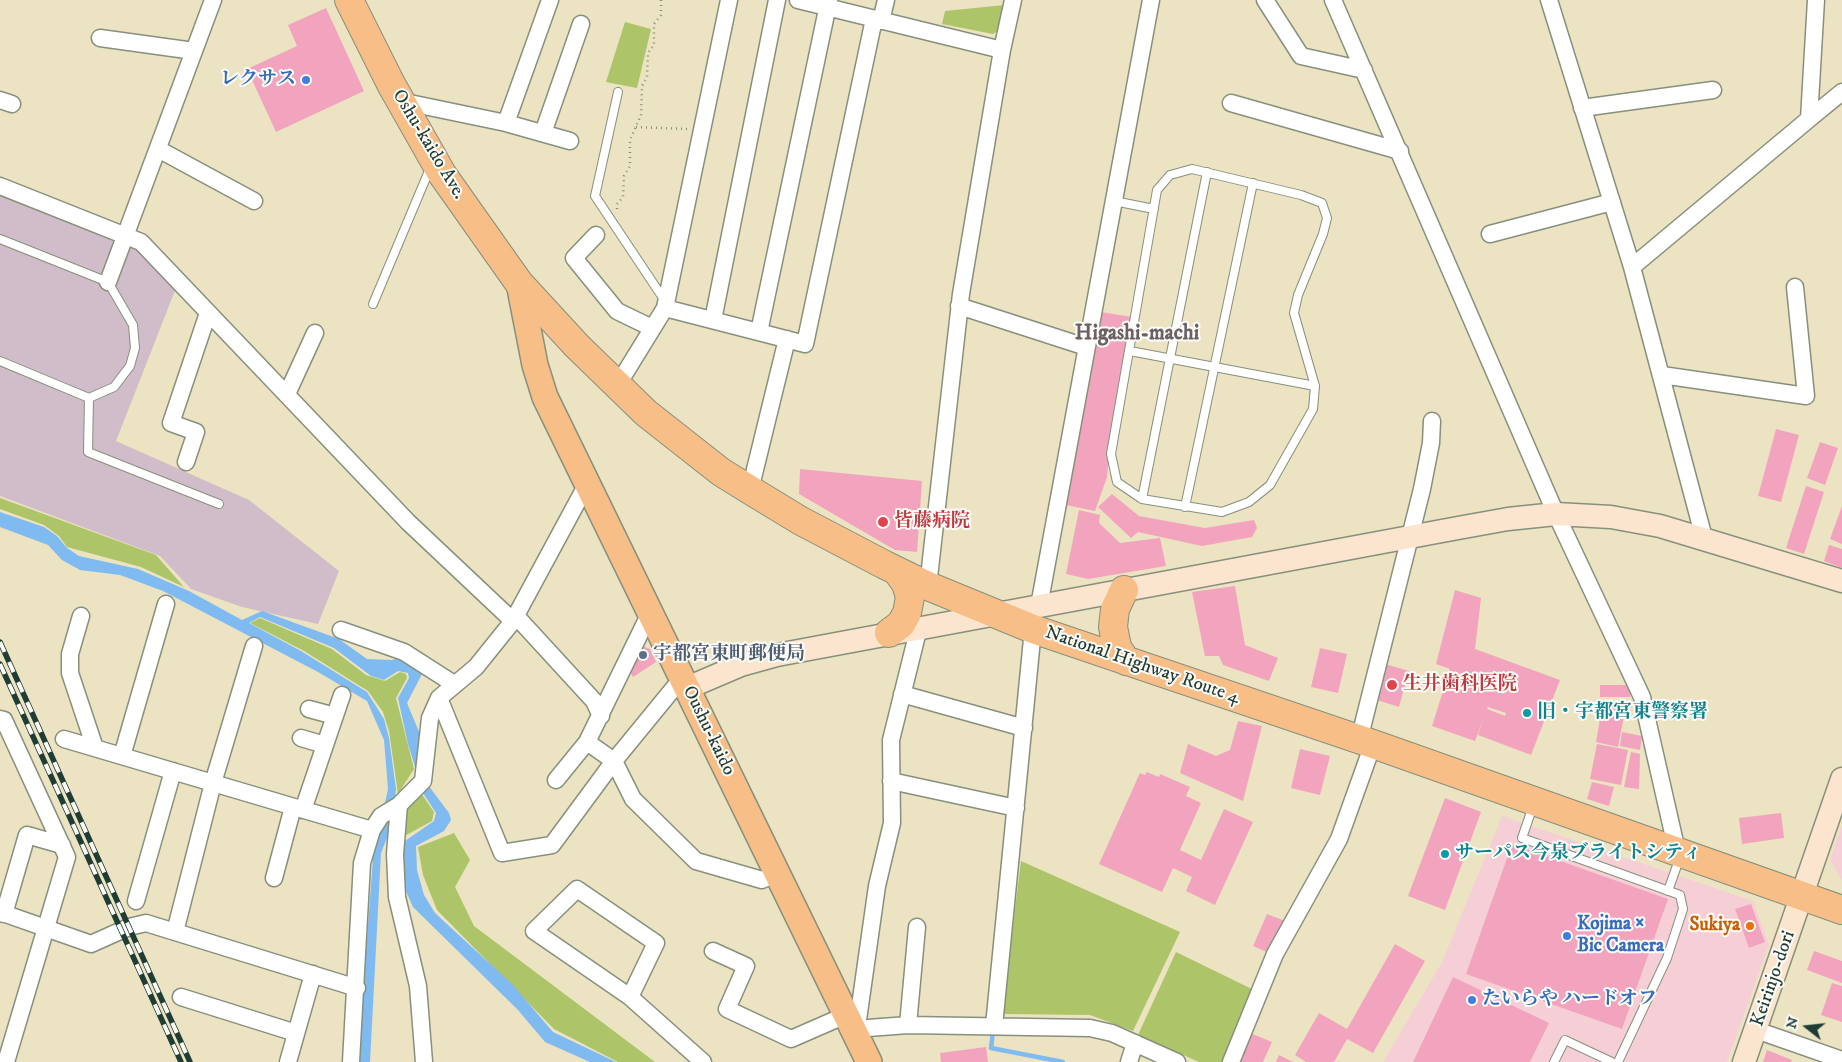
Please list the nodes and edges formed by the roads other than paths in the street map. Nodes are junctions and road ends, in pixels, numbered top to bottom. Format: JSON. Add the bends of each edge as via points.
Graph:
{"nodes":[{"id":1,"x":213,"y":0,"type":"edge"},
{"id":2,"x":349,"y":0,"type":"edge"},
{"id":3,"x":550,"y":0,"type":"edge"},
{"id":4,"x":728,"y":0,"type":"edge"},
{"id":5,"x":777,"y":0,"type":"edge"},
{"id":6,"x":798,"y":0,"type":"edge"},
{"id":7,"x":886,"y":0,"type":"edge"},
{"id":8,"x":1013,"y":0,"type":"edge"},
{"id":9,"x":1151,"y":0,"type":"edge"},
{"id":10,"x":1265,"y":0,"type":"edge"},
{"id":11,"x":1333,"y":0,"type":"edge"},
{"id":12,"x":1549,"y":0,"type":"edge"},
{"id":13,"x":1816,"y":0,"type":"edge"},
{"id":14,"x":828,"y":4,"type":"edge"},
{"id":15,"x":878,"y":20,"type":"junction"},
{"id":16,"x":582,"y":24,"type":"dead end"},
{"id":17,"x":100,"y":38,"type":"dead end"},
{"id":18,"x":1002,"y":50,"type":"junction"},
{"id":19,"x":194,"y":51,"type":"junction"},
{"id":20,"x":1364,"y":70,"type":"junction"},
{"id":21,"x":1713,"y":90,"type":"dead end"},
{"id":22,"x":618,"y":92,"type":"dead end"},
{"id":23,"x":1842,"y":92,"type":"edge"},
{"id":24,"x":400,"y":101,"type":"junction"},
{"id":25,"x":1231,"y":103,"type":"dead end"},
{"id":26,"x":1582,"y":108,"type":"junction"},
{"id":27,"x":1809,"y":119,"type":"junction"},
{"id":28,"x":506,"y":123,"type":"junction"},
{"id":29,"x":543,"y":133,"type":"junction"},
{"id":30,"x":570,"y":141,"type":"dead end"},
{"id":31,"x":158,"y":149,"type":"junction"},
{"id":32,"x":1400,"y":151,"type":"junction"},
{"id":33,"x":434,"y":160,"type":"junction"},
{"id":34,"x":1206,"y":172,"type":"junction"},
{"id":35,"x":1253,"y":183,"type":"junction"},
{"id":36,"x":0,"y":186,"type":"edge"},
{"id":37,"x":254,"y":201,"type":"dead end"},
{"id":38,"x":1114,"y":201,"type":"junction"},
{"id":39,"x":1612,"y":202,"type":"junction"},
{"id":40,"x":1154,"y":209,"type":"junction"},
{"id":41,"x":1490,"y":234,"type":"dead end"},
{"id":42,"x":596,"y":235,"type":"dead end"},
{"id":43,"x":125,"y":236,"type":"junction"},
{"id":44,"x":0,"y":239,"type":"edge"},
{"id":45,"x":1632,"y":267,"type":"junction"},
{"id":46,"x":108,"y":282,"type":"junction"},
{"id":47,"x":519,"y":284,"type":"junction"},
{"id":48,"x":1795,"y":287,"type":"dead end"},
{"id":49,"x":373,"y":304,"type":"dead end"},
{"id":50,"x":665,"y":305,"type":"junction"},
{"id":51,"x":959,"y":306,"type":"junction"},
{"id":52,"x":208,"y":313,"type":"junction"},
{"id":53,"x":713,"y":320,"type":"junction"},
{"id":54,"x":652,"y":328,"type":"junction"},
{"id":55,"x":759,"y":332,"type":"junction"},
{"id":56,"x":315,"y":333,"type":"dead end"},
{"id":57,"x":787,"y":339,"type":"junction"},
{"id":58,"x":1086,"y":347,"type":"junction"},
{"id":59,"x":1130,"y":351,"type":"junction"},
{"id":60,"x":1169,"y":358,"type":"junction"},
{"id":61,"x":0,"y":361,"type":"edge"},
{"id":62,"x":1215,"y":366,"type":"junction"},
{"id":63,"x":1662,"y":375,"type":"junction"},
{"id":64,"x":617,"y":386,"type":"junction"},
{"id":65,"x":1315,"y":386,"type":"junction"},
{"id":66,"x":287,"y":394,"type":"junction"},
{"id":67,"x":89,"y":398,"type":"junction"},
{"id":68,"x":1432,"y":421,"type":"dead end"},
{"id":69,"x":186,"y":462,"type":"dead end"},
{"id":70,"x":587,"y":484,"type":"junction"},
{"id":71,"x":750,"y":490,"type":"junction"},
{"id":72,"x":1142,"y":499,"type":"junction"},
{"id":73,"x":219,"y":504,"type":"dead end"},
{"id":74,"x":1185,"y":507,"type":"junction"},
{"id":75,"x":1556,"y":514,"type":"junction"},
{"id":76,"x":1410,"y":536,"type":"junction"},
{"id":77,"x":1704,"y":538,"type":"junction"},
{"id":78,"x":896,"y":571,"type":"junction"},
{"id":79,"x":1842,"y":581,"type":"edge"},
{"id":80,"x":928,"y":586,"type":"junction"},
{"id":81,"x":1124,"y":590,"type":"junction"},
{"id":82,"x":166,"y":604,"type":"dead end"},
{"id":83,"x":650,"y":613,"type":"junction"},
{"id":84,"x":991,"y":613,"type":"junction"},
{"id":85,"x":81,"y":616,"type":"dead end"},
{"id":86,"x":514,"y":618,"type":"junction"},
{"id":87,"x":1036,"y":618,"type":"junction"},
{"id":88,"x":919,"y":627,"type":"junction"},
{"id":89,"x":341,"y":630,"type":"dead end"},
{"id":90,"x":889,"y":633,"type":"junction"},
{"id":91,"x":254,"y":646,"type":"dead end"},
{"id":92,"x":1126,"y":661,"type":"junction"},
{"id":93,"x":684,"y":683,"type":"junction"},
{"id":94,"x":454,"y":684,"type":"junction"},
{"id":95,"x":902,"y":694,"type":"junction"},
{"id":96,"x":342,"y":695,"type":"dead end"},
{"id":97,"x":439,"y":698,"type":"junction"},
{"id":98,"x":309,"y":709,"type":"dead end"},
{"id":99,"x":335,"y":716,"type":"junction"},
{"id":100,"x":601,"y":716,"type":"junction"},
{"id":101,"x":0,"y":719,"type":"edge"},
{"id":102,"x":1024,"y":728,"type":"junction"},
{"id":103,"x":300,"y":738,"type":"dead end"},
{"id":104,"x":64,"y":739,"type":"dead end"},
{"id":105,"x":588,"y":742,"type":"junction"},
{"id":106,"x":1366,"y":742,"type":"junction"},
{"id":107,"x":325,"y":745,"type":"junction"},
{"id":108,"x":95,"y":748,"type":"junction"},
{"id":109,"x":122,"y":756,"type":"junction"},
{"id":110,"x":614,"y":761,"type":"junction"},
{"id":111,"x":173,"y":771,"type":"junction"},
{"id":112,"x":1842,"y":779,"type":"edge"},
{"id":113,"x":556,"y":780,"type":"dead end"},
{"id":114,"x":891,"y":781,"type":"junction"},
{"id":115,"x":213,"y":783,"type":"junction"},
{"id":116,"x":1535,"y":801,"type":"junction"},
{"id":117,"x":399,"y":805,"type":"junction"},
{"id":118,"x":298,"y":808,"type":"junction"},
{"id":119,"x":1016,"y":808,"type":"junction"},
{"id":120,"x":372,"y":830,"type":"junction"},
{"id":121,"x":62,"y":845,"type":"junction"},
{"id":122,"x":1680,"y":852,"type":"junction"},
{"id":123,"x":777,"y":873,"type":"junction"},
{"id":124,"x":274,"y":878,"type":"dead end"},
{"id":125,"x":1668,"y":891,"type":"junction"},
{"id":126,"x":1803,"y":895,"type":"junction"},
{"id":127,"x":136,"y":902,"type":"dead end"},
{"id":128,"x":1842,"y":910,"type":"edge"},
{"id":129,"x":2,"y":913,"type":"edge"},
{"id":130,"x":46,"y":927,"type":"junction"},
{"id":131,"x":918,"y":927,"type":"dead end"},
{"id":132,"x":174,"y":932,"type":"junction"},
{"id":133,"x":713,"y":951,"type":"dead end"},
{"id":134,"x":313,"y":974,"type":"junction"},
{"id":135,"x":357,"y":988,"type":"junction"},
{"id":136,"x":181,"y":997,"type":"dead end"},
{"id":137,"x":630,"y":997,"type":"junction"},
{"id":138,"x":851,"y":1025,"type":"junction"},
{"id":139,"x":908,"y":1025,"type":"junction"},
{"id":140,"x":994,"y":1026,"type":"junction"},
{"id":141,"x":1756,"y":1030,"type":"junction"},
{"id":142,"x":296,"y":1032,"type":"junction"},
{"id":143,"x":1135,"y":1044,"type":"junction"},
{"id":144,"x":1599,"y":1059,"type":"edge"},
{"id":145,"x":1842,"y":1060,"type":"edge"},
{"id":146,"x":6,"y":1062,"type":"edge"},
{"id":147,"x":288,"y":1062,"type":"edge"},
{"id":148,"x":351,"y":1062,"type":"edge"},
{"id":149,"x":424,"y":1062,"type":"edge"},
{"id":150,"x":703,"y":1062,"type":"edge"},
{"id":151,"x":869,"y":1062,"type":"edge"},
{"id":152,"x":1129,"y":1062,"type":"edge"},
{"id":153,"x":1177,"y":1062,"type":"edge"},
{"id":154,"x":1231,"y":1062,"type":"edge"},
{"id":155,"x":1554,"y":1062,"type":"edge"},
{"id":156,"x":1612,"y":1062,"type":"edge"},
{"id":157,"x":1618,"y":1062,"type":"edge"},
{"id":158,"x":1744,"y":1062,"type":"edge"}],
"edges":[{"from":1,"to":19,"type":"street"},
{"from":2,"to":24,"type":"highway","name":"Oshu-kaido Ave."},
{"from":3,"to":28,"type":"street"},
{"from":4,"to":50,"type":"street"},
{"from":5,"to":53,"type":"street"},
{"from":6,"to":14,"type":"street"},
{"from":7,"to":15,"type":"street"},
{"from":8,"to":18,"type":"street"},
{"from":9,"to":38,"type":"street"},
{"from":10,"to":20,"type":"street","via":[[1301,56]]},
{"from":11,"to":20,"type":"street"},
{"from":12,"to":26,"type":"street"},
{"from":13,"to":27,"type":"street"},
{"from":14,"to":15,"type":"street"},
{"from":14,"to":55,"type":"street"},
{"from":15,"to":18,"type":"street"},
{"from":15,"to":57,"type":"street","via":[[805,344]]},
{"from":16,"to":29,"type":"street"},
{"from":17,"to":19,"type":"street"},
{"from":18,"to":51,"type":"street"},
{"from":19,"to":31,"type":"street"},
{"from":20,"to":32,"type":"street"},
{"from":21,"to":26,"type":"street"},
{"from":22,"to":50,"type":"lane","via":[[595,196]]},
{"from":23,"to":27,"type":"street"},
{"from":24,"to":28,"type":"street"},
{"from":24,"to":33,"type":"highway","name":"Oshu-kaido Ave."},
{"from":25,"to":32,"type":"street"},
{"from":26,"to":39,"type":"street"},
{"from":27,"to":45,"type":"street"},
{"from":28,"to":29,"type":"street"},
{"from":29,"to":30,"type":"street"},
{"from":31,"to":37,"type":"street"},
{"from":31,"to":43,"type":"street"},
{"from":32,"to":75,"type":"street"},
{"from":33,"to":47,"type":"highway","name":"Oshu-kaido Ave."},
{"from":33,"to":49,"type":"lane"},
{"from":34,"to":35,"type":"lane"},
{"from":34,"to":40,"type":"lane","via":[[1192,169],[1170,176],[1157,190]]},
{"from":34,"to":60,"type":"lane"},
{"from":35,"to":62,"type":"lane"},
{"from":35,"to":65,"type":"lane","via":[[1322,203],[1328,218],[1294,313]]},
{"from":36,"to":43,"type":"street"},
{"from":38,"to":40,"type":"lane"},
{"from":38,"to":58,"type":"street"},
{"from":39,"to":41,"type":"street"},
{"from":39,"to":45,"type":"street"},
{"from":40,"to":59,"type":"lane"},
{"from":42,"to":54,"type":"street","via":[[574,258],[617,311]]},
{"from":43,"to":46,"type":"street"},
{"from":43,"to":52,"type":"street","via":[[141,242]]},
{"from":44,"to":46,"type":"lane"},
{"from":45,"to":63,"type":"street"},
{"from":46,"to":67,"type":"lane","via":[[134,325],[135,348],[130,366],[114,388]]},
{"from":47,"to":64,"type":"highway","name":"National Highway Route 4"},
{"from":47,"to":70,"type":"main road","name":"Oushu-kaido","via":[[534,365]]},
{"from":48,"to":63,"type":"street","via":[[1806,396]]},
{"from":50,"to":53,"type":"street"},
{"from":50,"to":54,"type":"street"},
{"from":51,"to":58,"type":"street"},
{"from":51,"to":80,"type":"street"},
{"from":52,"to":66,"type":"street"},
{"from":52,"to":69,"type":"street","via":[[171,423],[196,432]]},
{"from":53,"to":55,"type":"street"},
{"from":54,"to":64,"type":"street"},
{"from":55,"to":57,"type":"street"},
{"from":56,"to":66,"type":"street"},
{"from":57,"to":71,"type":"street"},
{"from":58,"to":87,"type":"street"},
{"from":59,"to":60,"type":"lane"},
{"from":59,"to":72,"type":"lane","via":[[1111,454],[1117,482]]},
{"from":60,"to":62,"type":"lane"},
{"from":60,"to":72,"type":"lane"},
{"from":61,"to":67,"type":"lane"},
{"from":62,"to":65,"type":"lane"},
{"from":62,"to":74,"type":"lane"},
{"from":63,"to":77,"type":"street"},
{"from":64,"to":71,"type":"highway","name":"National Highway Route 4","via":[[680,441]]},
{"from":65,"to":74,"type":"lane","via":[[1313,410],[1270,485],[1249,502],[1222,512]]},
{"from":66,"to":86,"type":"street","via":[[408,522]]},
{"from":67,"to":73,"type":"lane","via":[[88,452]]},
{"from":68,"to":76,"type":"street","via":[[1427,466]]},
{"from":70,"to":83,"type":"main road","name":"Oushu-kaido"},
{"from":70,"to":86,"type":"street"},
{"from":71,"to":78,"type":"highway","name":"National Highway Route 4"},
{"from":72,"to":74,"type":"lane"},
{"from":75,"to":76,"type":"street"},
{"from":75,"to":77,"type":"street","via":[[1611,517]]},
{"from":75,"to":122,"type":"street","via":[[1642,697]]},
{"from":76,"to":81,"type":"street"},
{"from":76,"to":106,"type":"street"},
{"from":77,"to":79,"type":"street"},
{"from":78,"to":80,"type":"highway","name":"National Highway Route 4"},
{"from":78,"to":90,"type":"highway","via":[[910,596],[901,624]]},
{"from":80,"to":84,"type":"highway","name":"National Highway Route 4"},
{"from":81,"to":87,"type":"street"},
{"from":81,"to":92,"type":"highway","via":[[1115,609],[1113,627],[1117,647]]},
{"from":82,"to":109,"type":"street"},
{"from":83,"to":93,"type":"main road","name":"Oushu-kaido"},
{"from":83,"to":100,"type":"street"},
{"from":84,"to":87,"type":"highway","name":"National Highway Route 4"},
{"from":84,"to":88,"type":"street"},
{"from":85,"to":108,"type":"street","via":[[70,654],[70,673]]},
{"from":86,"to":94,"type":"street","via":[[476,667]]},
{"from":86,"to":100,"type":"street","via":[[594,701]]},
{"from":87,"to":92,"type":"highway","name":"National Highway Route 4"},
{"from":87,"to":102,"type":"street"},
{"from":88,"to":90,"type":"street"},
{"from":88,"to":95,"type":"street"},
{"from":89,"to":94,"type":"street","via":[[404,652]]},
{"from":90,"to":93,"type":"street","via":[[776,654]]},
{"from":91,"to":115,"type":"street"},
{"from":92,"to":106,"type":"highway","name":"National Highway Route 4"},
{"from":93,"to":110,"type":"street"},
{"from":93,"to":123,"type":"main road","name":"Oushu-kaido"},
{"from":94,"to":97,"type":"street"},
{"from":95,"to":102,"type":"street"},
{"from":95,"to":114,"type":"street","via":[[891,740]]},
{"from":96,"to":99,"type":"street"},
{"from":97,"to":110,"type":"street","via":[[502,853],[552,845]]},
{"from":97,"to":117,"type":"street","via":[[430,718],[423,781]]},
{"from":98,"to":99,"type":"street"},
{"from":99,"to":107,"type":"street"},
{"from":100,"to":105,"type":"street"},
{"from":101,"to":121,"type":"street","via":[[4,720]]},
{"from":102,"to":119,"type":"street"},
{"from":103,"to":107,"type":"street"},
{"from":104,"to":108,"type":"street"},
{"from":105,"to":110,"type":"street"},
{"from":105,"to":113,"type":"street"},
{"from":106,"to":116,"type":"highway","name":"National Highway Route 4"},
{"from":106,"to":154,"type":"street","via":[[1338,839],[1276,954]]},
{"from":107,"to":118,"type":"street"},
{"from":108,"to":109,"type":"street"},
{"from":109,"to":111,"type":"street"},
{"from":110,"to":123,"type":"street","via":[[632,799],[696,861],[762,880]]},
{"from":111,"to":115,"type":"street"},
{"from":111,"to":127,"type":"street"},
{"from":112,"to":126,"type":"street","name":"Keirinjo-dori"},
{"from":114,"to":119,"type":"street"},
{"from":114,"to":138,"type":"street","via":[[892,823]]},
{"from":115,"to":118,"type":"street"},
{"from":115,"to":132,"type":"street"},
{"from":116,"to":122,"type":"highway","name":"National Highway Route 4"},
{"from":116,"to":125,"type":"lane","via":[[1522,838]]},
{"from":117,"to":120,"type":"street","via":[[381,816]]},
{"from":117,"to":149,"type":"street","via":[[395,854],[397,897],[418,986]]},
{"from":118,"to":120,"type":"street"},
{"from":118,"to":124,"type":"street"},
{"from":119,"to":140,"type":"street"},
{"from":120,"to":135,"type":"street","via":[[362,863]]},
{"from":121,"to":129,"type":"street","via":[[26,835]]},
{"from":121,"to":130,"type":"street","via":[[67,856]]},
{"from":122,"to":125,"type":"lane"},
{"from":122,"to":126,"type":"highway","name":"National Highway Route 4"},
{"from":123,"to":138,"type":"main road","name":"Oushu-kaido"},
{"from":125,"to":157,"type":"lane","via":[[1680,895],[1683,909],[1667,958]]},
{"from":126,"to":128,"type":"highway","name":"National Highway Route 4"},
{"from":126,"to":141,"type":"street","name":"Keirinjo-dori"},
{"from":129,"to":130,"type":"street"},
{"from":130,"to":132,"type":"street","via":[[91,944],[146,923]]},
{"from":130,"to":146,"type":"street"},
{"from":131,"to":139,"type":"street"},
{"from":132,"to":134,"type":"street"},
{"from":133,"to":138,"type":"street","via":[[746,966],[727,1009],[791,1039]]},
{"from":134,"to":135,"type":"street"},
{"from":134,"to":142,"type":"street"},
{"from":135,"to":148,"type":"street"},
{"from":136,"to":142,"type":"street"},
{"from":137,"to":137,"type":"street","via":[[534,931],[578,889],[656,942]]},
{"from":137,"to":150,"type":"street"},
{"from":138,"to":139,"type":"street","via":[[868,1028]]},
{"from":138,"to":151,"type":"main road","name":"Oushu-kaido"},
{"from":139,"to":140,"type":"street"},
{"from":140,"to":143,"type":"street","via":[[1090,1028],[1112,1033]]},
{"from":141,"to":145,"type":"street"},
{"from":141,"to":158,"type":"street","name":"Keirinjo-dori"},
{"from":142,"to":147,"type":"street"},
{"from":143,"to":152,"type":"street"},
{"from":143,"to":153,"type":"street"},
{"from":144,"to":155,"type":"lane","via":[[1565,1040]]},
{"from":144,"to":156,"type":"lane"}]}
